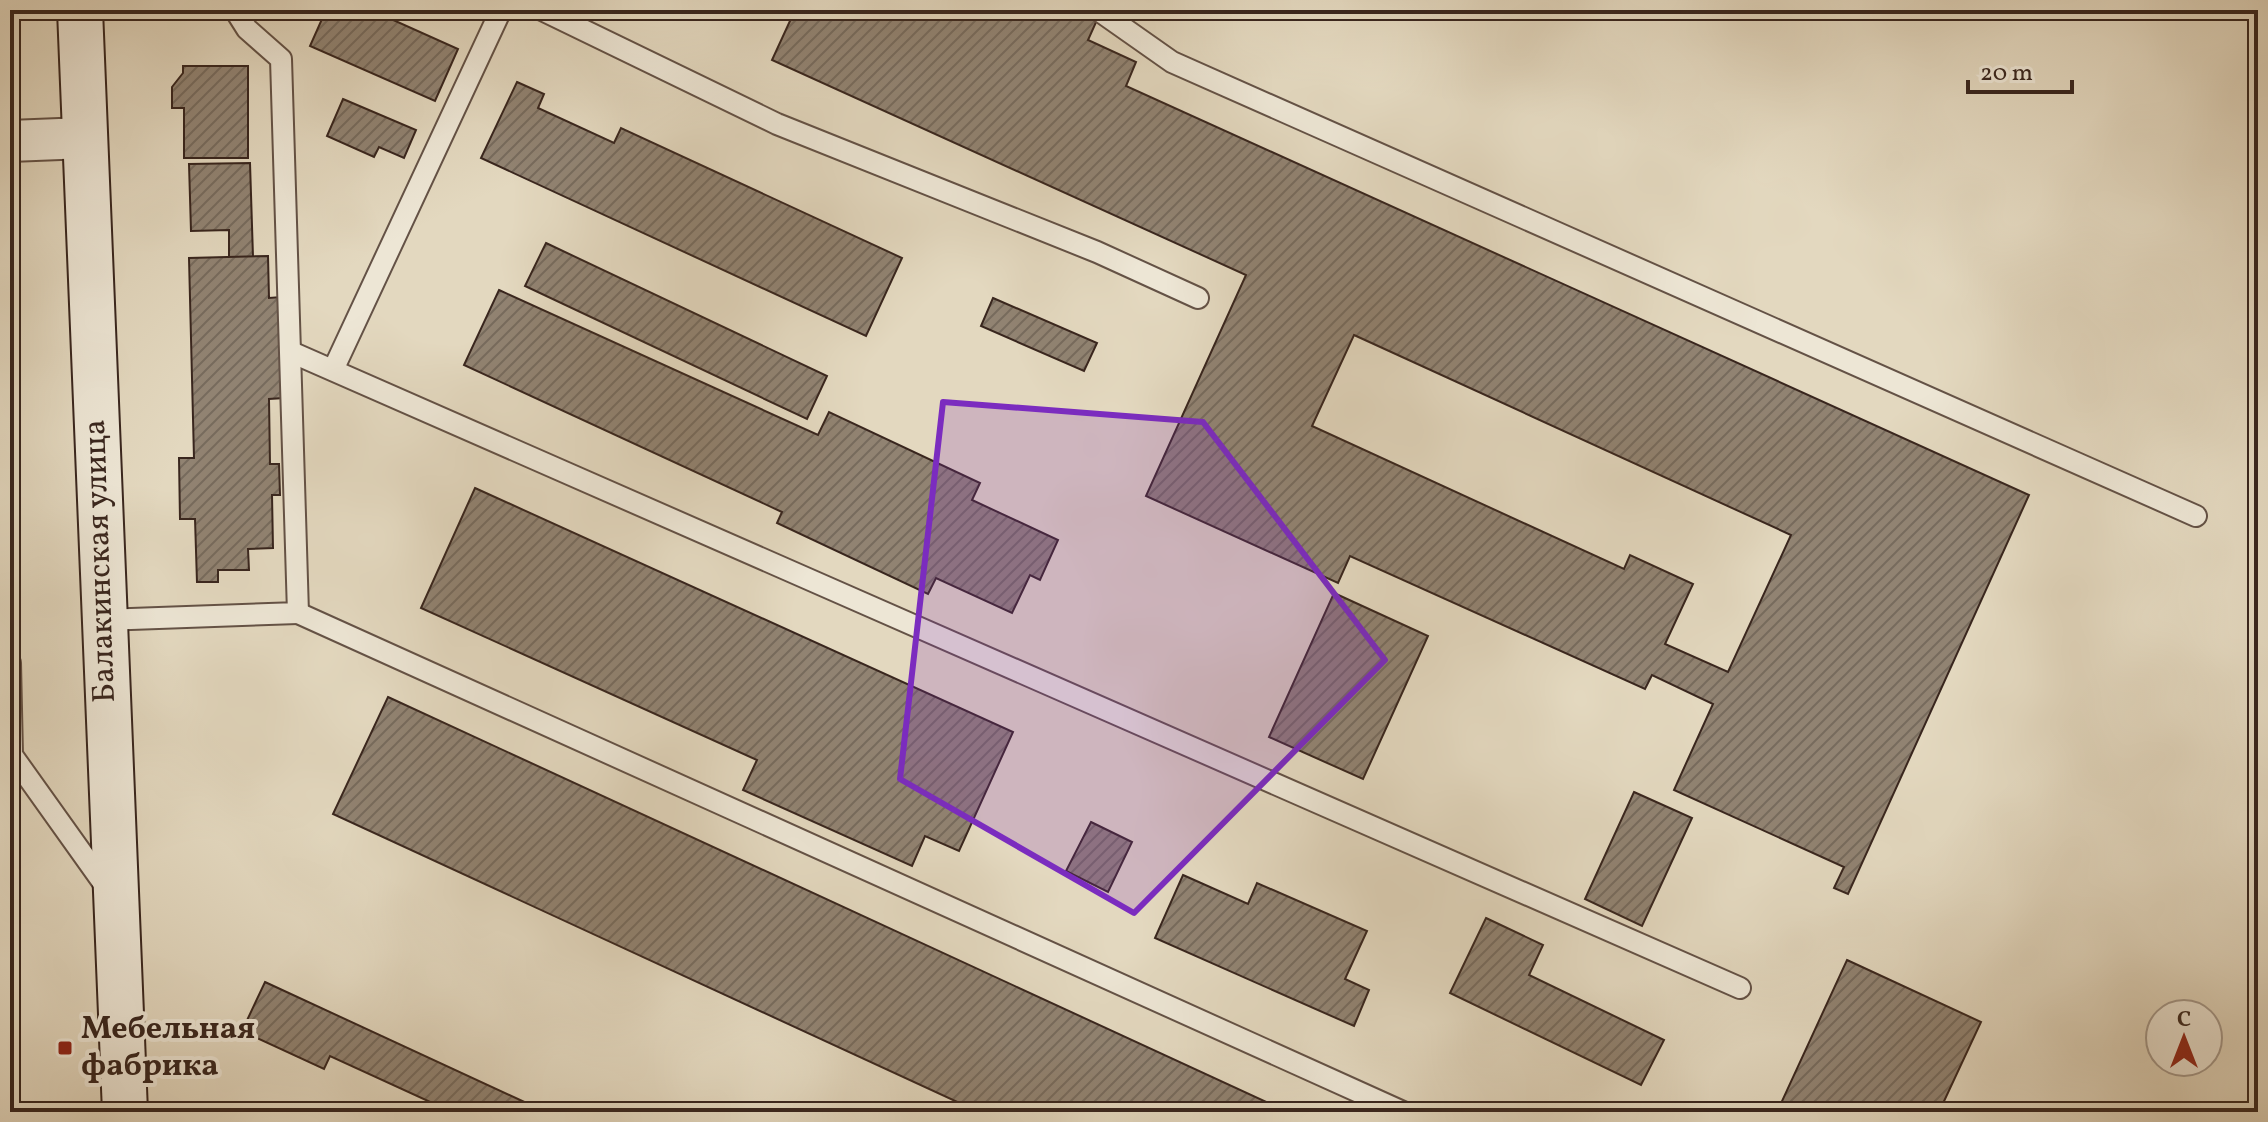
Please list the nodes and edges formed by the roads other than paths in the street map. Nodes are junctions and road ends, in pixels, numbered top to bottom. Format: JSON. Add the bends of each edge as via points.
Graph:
{"nodes":[{"id":1,"x":80,"y":10,"type":"edge"},
{"id":2,"x":235,"y":10,"type":"edge"},
{"id":3,"x":501,"y":10,"type":"edge"},
{"id":4,"x":542,"y":10,"type":"edge"},
{"id":5,"x":1098,"y":10,"type":"edge"},
{"id":6,"x":85,"y":138,"type":"junction"},
{"id":7,"x":10,"y":141,"type":"edge"},
{"id":8,"x":1198,"y":298,"type":"dead end"},
{"id":9,"x":291,"y":352,"type":"junction"},
{"id":10,"x":333,"y":370,"type":"junction"},
{"id":11,"x":2196,"y":516,"type":"dead end"},
{"id":12,"x":298,"y":613,"type":"junction"},
{"id":13,"x":103,"y":620,"type":"junction"},
{"id":14,"x":10,"y":663,"type":"edge"},
{"id":15,"x":11,"y":755,"type":"edge"},
{"id":16,"x":119,"y":904,"type":"junction"},
{"id":17,"x":1740,"y":988,"type":"dead end"},
{"id":18,"x":125,"y":1112,"type":"edge"},
{"id":19,"x":1403,"y":1112,"type":"edge"}],
"edges":[{"from":1,"to":6,"type":"main road","name":"Балакинская улица"},
{"from":2,"to":9,"type":"lane","via":[[247,29],[281,59]]},
{"from":3,"to":10,"type":"lane"},
{"from":4,"to":8,"type":"lane","via":[[777,124]]},
{"from":5,"to":11,"type":"lane","via":[[1172,62]]},
{"from":6,"to":7,"type":"street"},
{"from":6,"to":13,"type":"main road","name":"Балакинская улица"},
{"from":9,"to":10,"type":"lane"},
{"from":9,"to":12,"type":"lane"},
{"from":10,"to":17,"type":"lane"},
{"from":12,"to":13,"type":"lane"},
{"from":12,"to":19,"type":"lane"},
{"from":13,"to":16,"type":"main road","name":"Балакинская улица"},
{"from":14,"to":15,"type":"lane"},
{"from":15,"to":16,"type":"lane"},
{"from":16,"to":18,"type":"main road","name":"Балакинская улица"}]}
